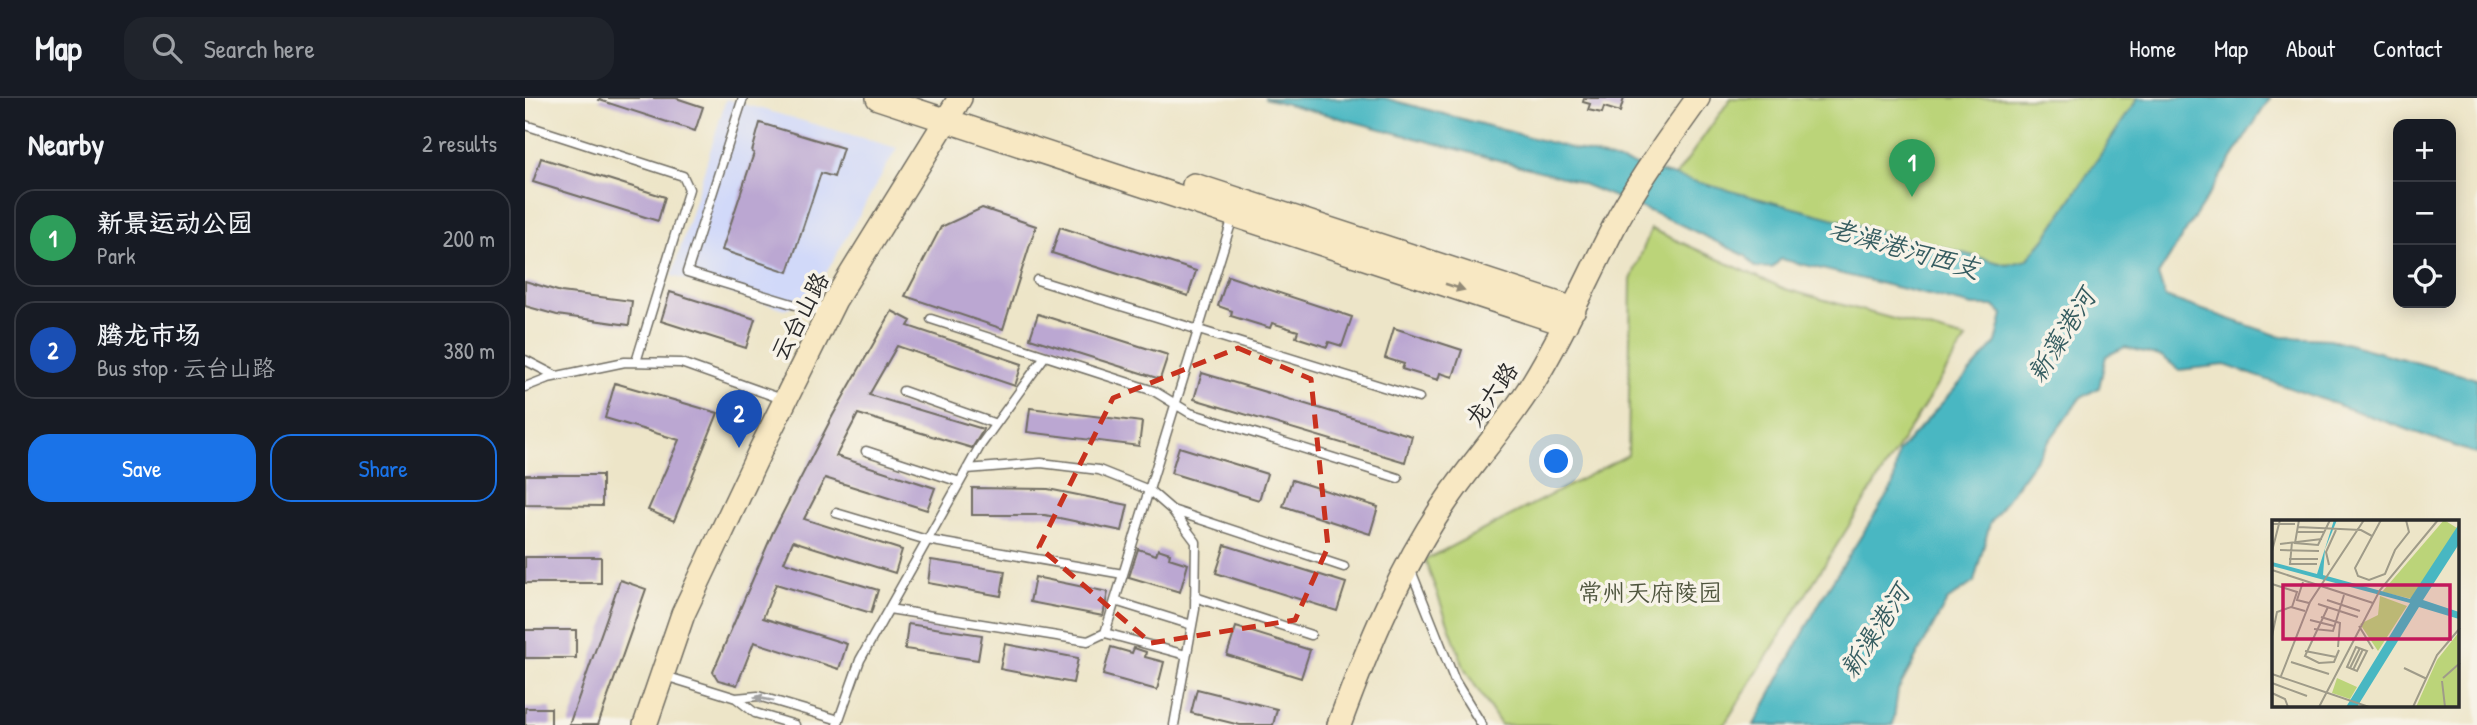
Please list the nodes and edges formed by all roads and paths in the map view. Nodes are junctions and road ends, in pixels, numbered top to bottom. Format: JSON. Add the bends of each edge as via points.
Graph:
{"nodes":[{"id":1,"x":743,"y":98,"type":"edge"},
{"id":2,"x":878,"y":98,"type":"edge"},
{"id":3,"x":928,"y":98,"type":"edge"},
{"id":4,"x":1698,"y":98,"type":"edge"},
{"id":5,"x":953,"y":108,"type":"edge"},
{"id":6,"x":525,"y":125,"type":"edge"},
{"id":7,"x":1233,"y":214,"type":"junction"},
{"id":8,"x":1037,"y":280,"type":"dead end"},
{"id":9,"x":827,"y":315,"type":"junction"},
{"id":10,"x":1570,"y":316,"type":"junction"},
{"id":11,"x":931,"y":318,"type":"dead end"},
{"id":12,"x":1198,"y":329,"type":"junction"},
{"id":13,"x":1045,"y":356,"type":"junction"},
{"id":14,"x":525,"y":360,"type":"edge"},
{"id":15,"x":636,"y":362,"type":"junction"},
{"id":16,"x":557,"y":376,"type":"junction"},
{"id":17,"x":525,"y":387,"type":"edge"},
{"id":18,"x":903,"y":391,"type":"dead end"},
{"id":19,"x":1419,"y":398,"type":"dead end"},
{"id":20,"x":785,"y":400,"type":"junction"},
{"id":21,"x":1175,"y":404,"type":"junction"},
{"id":22,"x":996,"y":424,"type":"junction"},
{"id":23,"x":866,"y":451,"type":"dead end"},
{"id":24,"x":967,"y":469,"type":"junction"},
{"id":25,"x":1398,"y":478,"type":"dead end"},
{"id":26,"x":960,"y":482,"type":"junction"},
{"id":27,"x":1149,"y":490,"type":"junction"},
{"id":28,"x":1173,"y":510,"type":"junction"},
{"id":29,"x":836,"y":513,"type":"dead end"},
{"id":30,"x":927,"y":540,"type":"junction"},
{"id":31,"x":1409,"y":566,"type":"junction"},
{"id":32,"x":1344,"y":567,"type":"dead end"},
{"id":33,"x":1123,"y":574,"type":"junction"},
{"id":34,"x":1195,"y":597,"type":"junction"},
{"id":35,"x":1115,"y":601,"type":"junction"},
{"id":36,"x":889,"y":609,"type":"junction"},
{"id":37,"x":1192,"y":625,"type":"junction"},
{"id":38,"x":1105,"y":633,"type":"junction"},
{"id":39,"x":1311,"y":635,"type":"dead end"},
{"id":40,"x":1186,"y":655,"type":"junction"},
{"id":41,"x":662,"y":675,"type":"junction"},
{"id":42,"x":736,"y":698,"type":"junction"},
{"id":43,"x":838,"y":722,"type":"edge"},
{"id":44,"x":645,"y":725,"type":"edge"},
{"id":45,"x":795,"y":725,"type":"edge"},
{"id":46,"x":1174,"y":725,"type":"edge"},
{"id":47,"x":1339,"y":725,"type":"edge"},
{"id":48,"x":1482,"y":725,"type":"edge"}],
"edges":[{"from":1,"to":9,"type":"lane","via":[[687,272]]},
{"from":2,"to":5,"type":"street"},
{"from":3,"to":5,"type":"street"},
{"from":4,"to":10,"type":"street","name":"龙六路","via":[[1620,216]]},
{"from":5,"to":7,"type":"street"},
{"from":5,"to":9,"type":"street","name":"云台山路"},
{"from":5,"to":10,"type":"street"},
{"from":6,"to":15,"type":"lane","via":[[683,176],[689,189]]},
{"from":7,"to":10,"type":"street","one_way":true},
{"from":7,"to":12,"type":"lane"},
{"from":8,"to":12,"type":"lane"},
{"from":9,"to":20,"type":"street","name":"云台山路"},
{"from":10,"to":31,"type":"street","name":"龙六路","via":[[1532,383],[1448,499]]},
{"from":11,"to":13,"type":"lane"},
{"from":12,"to":19,"type":"lane"},
{"from":12,"to":21,"type":"lane"},
{"from":13,"to":21,"type":"lane","via":[[1154,391]]},
{"from":13,"to":22,"type":"lane"},
{"from":14,"to":16,"type":"lane"},
{"from":15,"to":16,"type":"lane"},
{"from":15,"to":20,"type":"lane","via":[[681,363]]},
{"from":16,"to":17,"type":"lane"},
{"from":18,"to":22,"type":"lane"},
{"from":20,"to":41,"type":"street","name":"云台山路","via":[[683,614]]},
{"from":21,"to":25,"type":"lane","via":[[1190,413]]},
{"from":21,"to":27,"type":"lane"},
{"from":22,"to":24,"type":"lane"},
{"from":23,"to":26,"type":"lane"},
{"from":24,"to":26,"type":"lane"},
{"from":24,"to":27,"type":"lane","via":[[1041,463],[1099,470]]},
{"from":26,"to":30,"type":"lane"},
{"from":27,"to":28,"type":"lane"},
{"from":27,"to":33,"type":"lane"},
{"from":28,"to":32,"type":"lane"},
{"from":28,"to":34,"type":"lane","via":[[1196,542]]},
{"from":29,"to":30,"type":"lane"},
{"from":30,"to":33,"type":"lane"},
{"from":30,"to":36,"type":"lane"},
{"from":31,"to":47,"type":"street","name":"龙六路","via":[[1365,656]]},
{"from":31,"to":48,"type":"lane","via":[[1455,681]]},
{"from":33,"to":35,"type":"lane"},
{"from":34,"to":37,"type":"lane"},
{"from":34,"to":39,"type":"lane"},
{"from":35,"to":37,"type":"lane"},
{"from":35,"to":38,"type":"lane"},
{"from":36,"to":38,"type":"lane","via":[[1088,641]]},
{"from":36,"to":43,"type":"lane","via":[[860,660]]},
{"from":37,"to":40,"type":"lane"},
{"from":38,"to":40,"type":"lane"},
{"from":40,"to":46,"type":"lane"},
{"from":41,"to":42,"type":"lane"},
{"from":41,"to":44,"type":"street","name":"云台山路"},
{"from":43,"to":42,"type":"lane","one_way":true,"via":[[758,696]]},
{"from":42,"to":45,"type":"lane","via":[[755,713]]}]}
